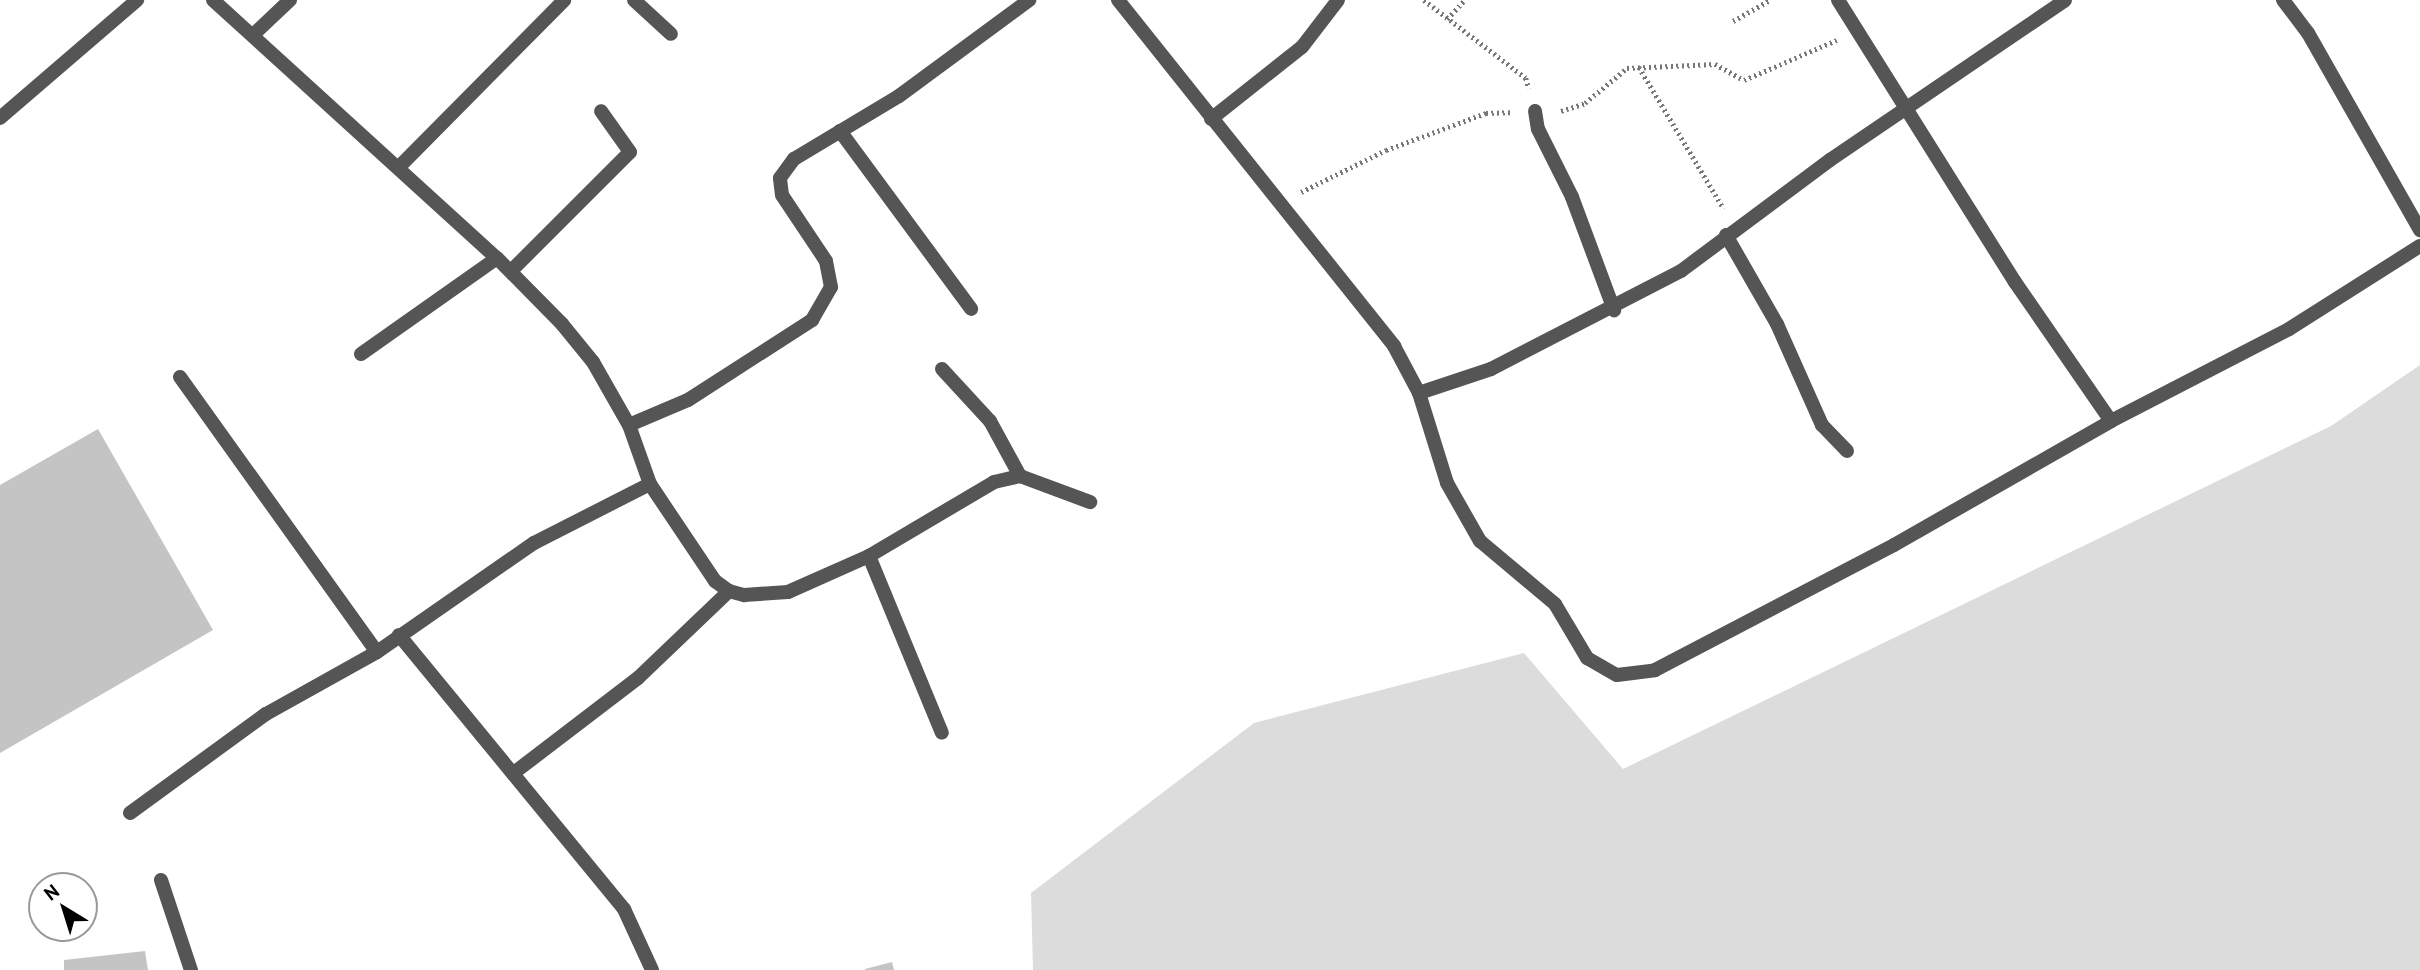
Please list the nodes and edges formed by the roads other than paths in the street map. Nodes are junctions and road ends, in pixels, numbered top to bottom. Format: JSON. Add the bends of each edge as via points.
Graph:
{"nodes":[{"id":1,"x":137,"y":0,"type":"edge"},
{"id":2,"x":213,"y":0,"type":"edge"},
{"id":3,"x":290,"y":0,"type":"edge"},
{"id":4,"x":564,"y":0,"type":"edge"},
{"id":5,"x":634,"y":0,"type":"edge"},
{"id":6,"x":1029,"y":0,"type":"edge"},
{"id":7,"x":1118,"y":0,"type":"edge"},
{"id":8,"x":1338,"y":0,"type":"edge"},
{"id":9,"x":1838,"y":0,"type":"edge"},
{"id":10,"x":2065,"y":0,"type":"edge"},
{"id":11,"x":2283,"y":0,"type":"edge"},
{"id":12,"x":671,"y":34,"type":"dead end"},
{"id":13,"x":253,"y":35,"type":"junction"},
{"id":14,"x":601,"y":111,"type":"dead end"},
{"id":15,"x":1535,"y":111,"type":"road end"},
{"id":16,"x":1909,"y":111,"type":"junction"},
{"id":17,"x":0,"y":118,"type":"edge"},
{"id":18,"x":1211,"y":119,"type":"junction"},
{"id":19,"x":840,"y":131,"type":"junction"},
{"id":20,"x":399,"y":167,"type":"junction"},
{"id":21,"x":2420,"y":230,"type":"edge"},
{"id":22,"x":1730,"y":232,"type":"junction"},
{"id":23,"x":2420,"y":246,"type":"edge"},
{"id":24,"x":498,"y":258,"type":"junction"},
{"id":25,"x":511,"y":271,"type":"junction"},
{"id":26,"x":971,"y":309,"type":"dead end"},
{"id":27,"x":1614,"y":310,"type":"junction"},
{"id":28,"x":361,"y":354,"type":"dead end"},
{"id":29,"x":942,"y":369,"type":"dead end"},
{"id":30,"x":180,"y":377,"type":"dead end"},
{"id":31,"x":1419,"y":393,"type":"junction"},
{"id":32,"x":2111,"y":421,"type":"junction"},
{"id":33,"x":629,"y":425,"type":"junction"},
{"id":34,"x":1847,"y":451,"type":"dead end"},
{"id":35,"x":1020,"y":476,"type":"junction"},
{"id":36,"x":650,"y":484,"type":"junction"},
{"id":37,"x":1090,"y":502,"type":"dead end"},
{"id":38,"x":869,"y":556,"type":"junction"},
{"id":39,"x":729,"y":591,"type":"junction"},
{"id":40,"x":399,"y":635,"type":"junction"},
{"id":41,"x":377,"y":652,"type":"junction"},
{"id":42,"x":942,"y":733,"type":"dead end"},
{"id":43,"x":515,"y":772,"type":"junction"},
{"id":44,"x":130,"y":813,"type":"dead end"},
{"id":45,"x":161,"y":880,"type":"dead end"},
{"id":46,"x":191,"y":970,"type":"edge"},
{"id":47,"x":652,"y":970,"type":"edge"}],
"edges":[{"from":1,"to":17,"type":"street"},
{"from":2,"to":13,"type":"street"},
{"from":3,"to":13,"type":"street"},
{"from":4,"to":20,"type":"street"},
{"from":5,"to":12,"type":"street"},
{"from":6,"to":19,"type":"street","via":[[899,96]]},
{"from":7,"to":18,"type":"street"},
{"from":8,"to":18,"type":"street","via":[[1301,47]]},
{"from":9,"to":16,"type":"street"},
{"from":10,"to":16,"type":"street"},
{"from":11,"to":21,"type":"street","via":[[2308,33]]},
{"from":13,"to":20,"type":"street"},
{"from":14,"to":25,"type":"street","via":[[630,152]]},
{"from":15,"to":27,"type":"street","via":[[1538,129],[1572,197]]},
{"from":16,"to":22,"type":"street"},
{"from":16,"to":32,"type":"street"},
{"from":18,"to":31,"type":"street","via":[[1394,346]]},
{"from":19,"to":26,"type":"street"},
{"from":19,"to":33,"type":"street","via":[[794,159],[780,178],[782,195],[826,261],[831,287],[824,304],[792,338],[688,400]]},
{"from":20,"to":24,"type":"street"},
{"from":22,"to":27,"type":"street","via":[[1681,271]]},
{"from":22,"to":34,"type":"street","via":[[1822,425]]},
{"from":23,"to":32,"type":"street","via":[[2289,329]]},
{"from":24,"to":25,"type":"street"},
{"from":24,"to":28,"type":"street"},
{"from":25,"to":33,"type":"street","via":[[593,362]]},
{"from":27,"to":31,"type":"street","via":[[1491,369]]},
{"from":29,"to":35,"type":"street","via":[[990,421]]},
{"from":30,"to":41,"type":"street"},
{"from":31,"to":32,"type":"street","via":[[1447,484],[1480,541],[1555,604],[1587,658],[1617,675],[1655,670],[1894,545]]},
{"from":33,"to":36,"type":"street"},
{"from":35,"to":37,"type":"street"},
{"from":35,"to":38,"type":"street","via":[[994,482]]},
{"from":36,"to":39,"type":"street","via":[[715,581]]},
{"from":36,"to":40,"type":"street","via":[[534,543]]},
{"from":38,"to":39,"type":"street","via":[[788,592],[744,596]]},
{"from":38,"to":42,"type":"street"},
{"from":39,"to":43,"type":"street","via":[[638,678]]},
{"from":40,"to":41,"type":"street"},
{"from":40,"to":43,"type":"street"},
{"from":41,"to":44,"type":"street","via":[[266,714]]},
{"from":43,"to":47,"type":"street","via":[[624,909]]},
{"from":45,"to":46,"type":"street"}]}
